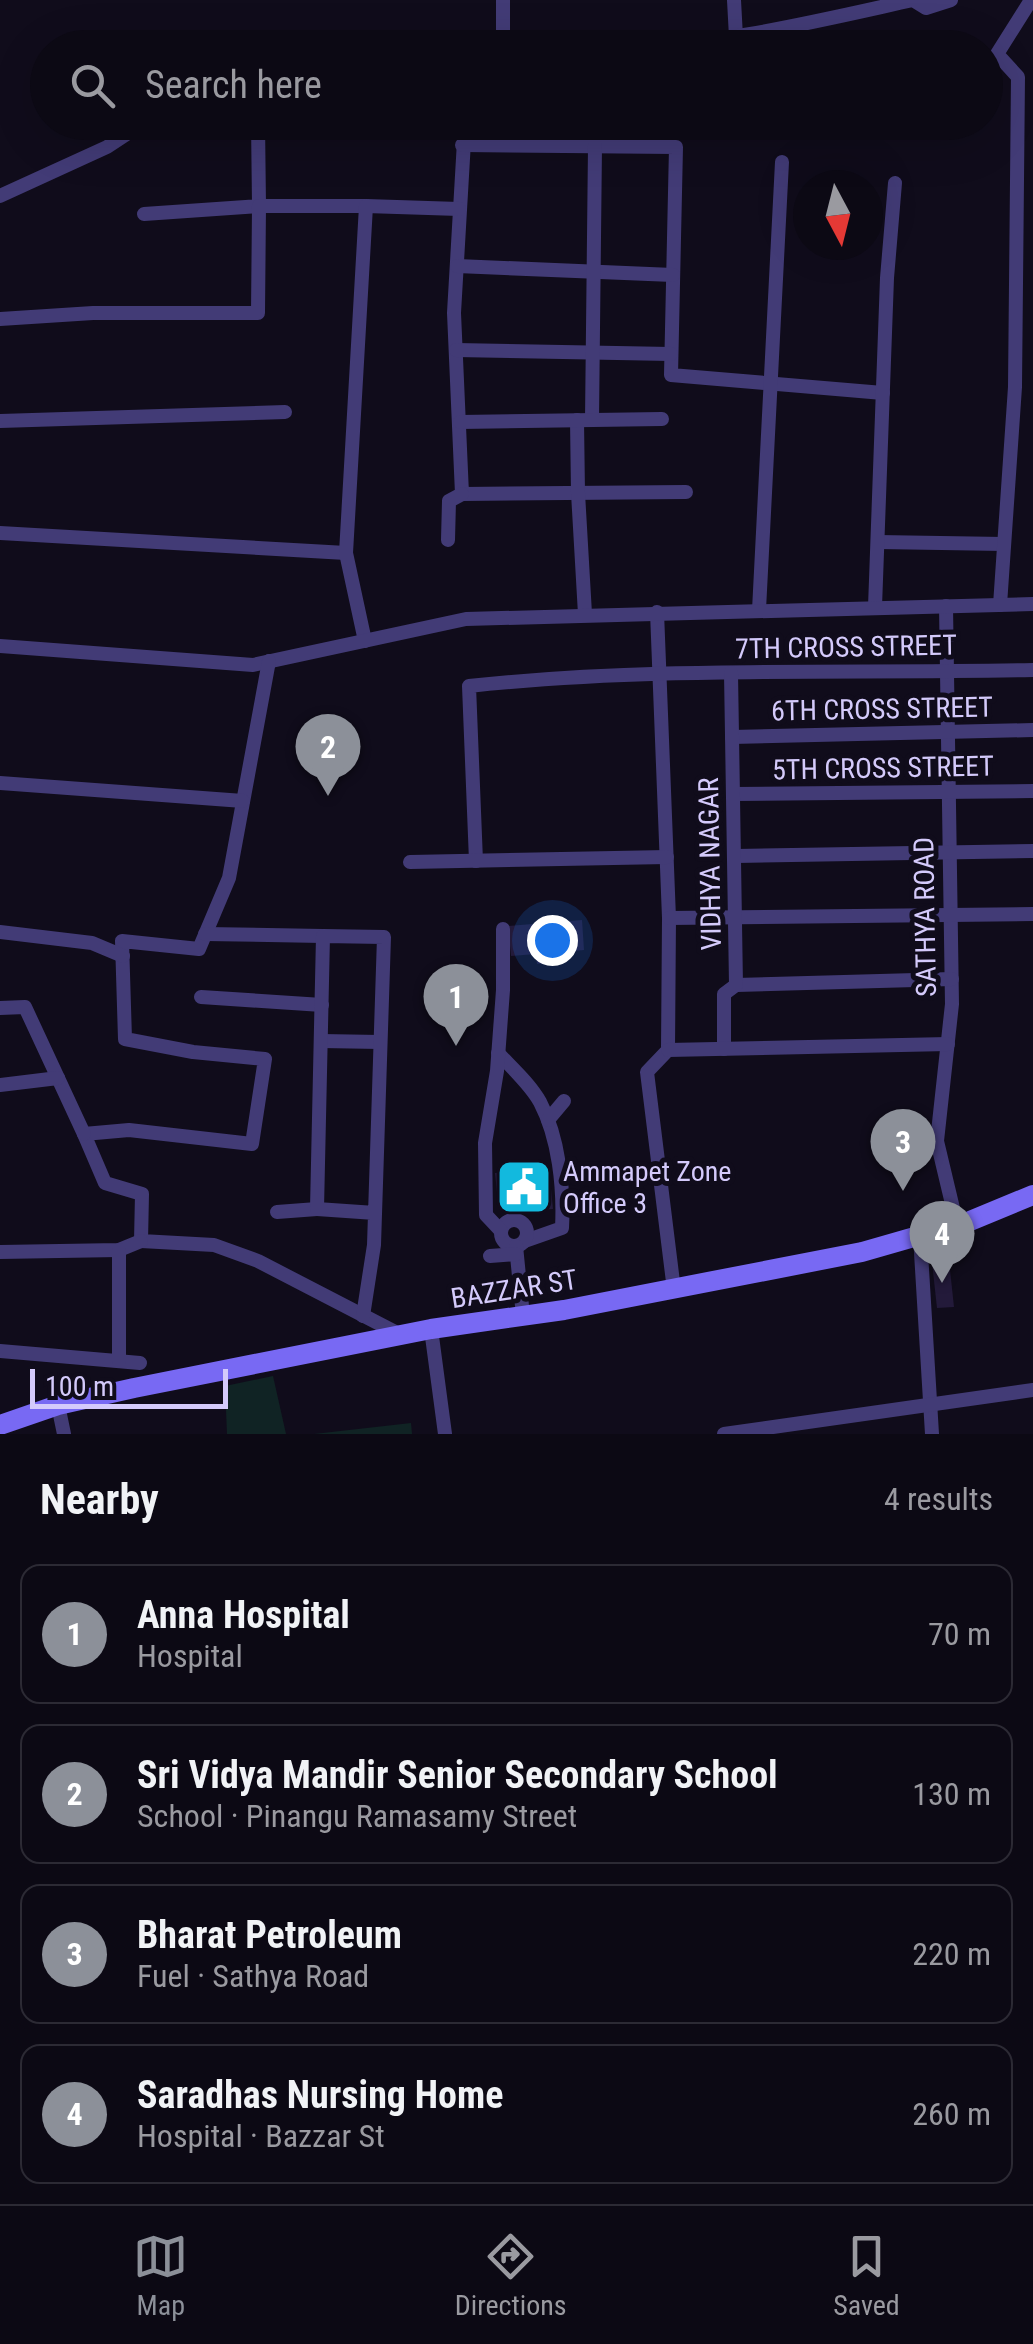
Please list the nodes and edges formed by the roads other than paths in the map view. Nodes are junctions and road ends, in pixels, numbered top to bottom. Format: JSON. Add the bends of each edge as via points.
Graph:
{"nodes":[{"id":1,"x":503,"y":0,"type":"edge"},
{"id":2,"x":734,"y":0,"type":"edge"},
{"id":3,"x":951,"y":0,"type":"edge"},
{"id":4,"x":1031,"y":0,"type":"edge"},
{"id":5,"x":503,"y":30,"type":"edge"},
{"id":6,"x":736,"y":30,"type":"edge"},
{"id":7,"x":786,"y":30,"type":"edge"},
{"id":8,"x":1003,"y":42,"type":"edge"},
{"id":9,"x":1003,"y":66,"type":"edge"},
{"id":10,"x":117,"y":140,"type":"edge"},
{"id":11,"x":258,"y":140,"type":"edge"},
{"id":12,"x":462,"y":140,"type":"edge"},
{"id":13,"x":462,"y":145,"type":"junction"},
{"id":14,"x":596,"y":146,"type":"junction"},
{"id":15,"x":782,"y":162,"type":"dead end"},
{"id":16,"x":895,"y":183,"type":"dead end"},
{"id":17,"x":0,"y":196,"type":"edge"},
{"id":18,"x":259,"y":206,"type":"junction"},
{"id":19,"x":366,"y":206,"type":"junction"},
{"id":20,"x":459,"y":209,"type":"junction"},
{"id":21,"x":144,"y":214,"type":"dead end"},
{"id":22,"x":456,"y":266,"type":"junction"},
{"id":23,"x":594,"y":271,"type":"junction"},
{"id":24,"x":673,"y":274,"type":"junction"},
{"id":25,"x":0,"y":318,"type":"edge"},
{"id":26,"x":456,"y":350,"type":"junction"},
{"id":27,"x":593,"y":353,"type":"junction"},
{"id":28,"x":671,"y":354,"type":"junction"},
{"id":29,"x":771,"y":382,"type":"junction"},
{"id":30,"x":883,"y":393,"type":"junction"},
{"id":31,"x":285,"y":412,"type":"dead end"},
{"id":32,"x":662,"y":419,"type":"dead end"},
{"id":33,"x":584,"y":420,"type":"junction"},
{"id":34,"x":0,"y":421,"type":"edge"},
{"id":35,"x":460,"y":422,"type":"junction"},
{"id":36,"x":686,"y":492,"type":"dead end"},
{"id":37,"x":578,"y":493,"type":"junction"},
{"id":38,"x":462,"y":494,"type":"junction"},
{"id":39,"x":0,"y":533,"type":"edge"},
{"id":40,"x":448,"y":540,"type":"dead end"},
{"id":41,"x":878,"y":542,"type":"junction"},
{"id":42,"x":1004,"y":544,"type":"junction"},
{"id":43,"x":346,"y":553,"type":"junction"},
{"id":44,"x":1033,"y":604,"type":"edge"},
{"id":45,"x":1000,"y":605,"type":"junction"},
{"id":46,"x":946,"y":606,"type":"junction"},
{"id":47,"x":875,"y":607,"type":"junction"},
{"id":48,"x":759,"y":610,"type":"junction"},
{"id":49,"x":657,"y":612,"type":"junction"},
{"id":50,"x":586,"y":614,"type":"junction"},
{"id":51,"x":365,"y":640,"type":"junction"},
{"id":52,"x":0,"y":646,"type":"edge"},
{"id":53,"x":269,"y":662,"type":"junction"},
{"id":54,"x":1033,"y":670,"type":"edge"},
{"id":55,"x":946,"y":672,"type":"junction"},
{"id":56,"x":730,"y":673,"type":"junction"},
{"id":57,"x":660,"y":674,"type":"junction"},
{"id":58,"x":1033,"y":730,"type":"edge"},
{"id":59,"x":948,"y":732,"type":"junction"},
{"id":60,"x":732,"y":737,"type":"junction"},
{"id":61,"x":0,"y":782,"type":"edge"},
{"id":62,"x":1033,"y":791,"type":"edge"},
{"id":63,"x":948,"y":792,"type":"junction"},
{"id":64,"x":734,"y":794,"type":"junction"},
{"id":65,"x":243,"y":801,"type":"junction"},
{"id":66,"x":1033,"y":850,"type":"edge"},
{"id":67,"x":949,"y":852,"type":"junction"},
{"id":68,"x":736,"y":856,"type":"junction"},
{"id":69,"x":667,"y":857,"type":"junction"},
{"id":70,"x":476,"y":861,"type":"junction"},
{"id":71,"x":410,"y":862,"type":"dead end"},
{"id":72,"x":1033,"y":914,"type":"edge"},
{"id":73,"x":950,"y":915,"type":"junction"},
{"id":74,"x":669,"y":918,"type":"junction"},
{"id":75,"x":737,"y":918,"type":"junction"},
{"id":76,"x":503,"y":928,"type":"dead end"},
{"id":77,"x":0,"y":932,"type":"edge"},
{"id":78,"x":205,"y":934,"type":"junction"},
{"id":79,"x":324,"y":936,"type":"junction"},
{"id":80,"x":123,"y":956,"type":"junction"},
{"id":81,"x":952,"y":979,"type":"junction"},
{"id":82,"x":736,"y":985,"type":"junction"},
{"id":83,"x":201,"y":997,"type":"dead end"},
{"id":84,"x":322,"y":1005,"type":"junction"},
{"id":85,"x":0,"y":1008,"type":"edge"},
{"id":86,"x":321,"y":1041,"type":"junction"},
{"id":87,"x":380,"y":1042,"type":"junction"},
{"id":88,"x":948,"y":1044,"type":"junction"},
{"id":89,"x":724,"y":1049,"type":"junction"},
{"id":90,"x":668,"y":1050,"type":"junction"},
{"id":91,"x":498,"y":1053,"type":"junction"},
{"id":92,"x":58,"y":1078,"type":"junction"},
{"id":93,"x":0,"y":1085,"type":"edge"},
{"id":94,"x":564,"y":1101,"type":"dead end"},
{"id":95,"x":548,"y":1120,"type":"junction"},
{"id":96,"x":84,"y":1134,"type":"junction"},
{"id":97,"x":1033,"y":1195,"type":"edge"},
{"id":98,"x":317,"y":1209,"type":"junction"},
{"id":99,"x":277,"y":1212,"type":"dead end"},
{"id":100,"x":375,"y":1213,"type":"junction"},
{"id":101,"x":957,"y":1225,"type":"junction"},
{"id":102,"x":502,"y":1231,"type":"junction"},
{"id":103,"x":920,"y":1236,"type":"junction"},
{"id":104,"x":141,"y":1240,"type":"junction"},
{"id":105,"x":519,"y":1247,"type":"junction"},
{"id":106,"x":119,"y":1250,"type":"junction"},
{"id":107,"x":0,"y":1252,"type":"edge"},
{"id":108,"x":490,"y":1256,"type":"dead end"},
{"id":109,"x":674,"y":1290,"type":"junction"},
{"id":110,"x":363,"y":1316,"type":"junction"},
{"id":111,"x":524,"y":1316,"type":"junction"},
{"id":112,"x":430,"y":1329,"type":"junction"},
{"id":113,"x":401,"y":1335,"type":"junction"},
{"id":114,"x":0,"y":1351,"type":"edge"},
{"id":115,"x":119,"y":1361,"type":"junction"},
{"id":116,"x":140,"y":1363,"type":"dead end"},
{"id":117,"x":1033,"y":1390,"type":"edge"},
{"id":118,"x":58,"y":1405,"type":"junction"},
{"id":119,"x":931,"y":1405,"type":"junction"},
{"id":120,"x":0,"y":1425,"type":"edge"},
{"id":121,"x":64,"y":1434,"type":"edge"},
{"id":122,"x":445,"y":1434,"type":"edge"},
{"id":123,"x":724,"y":1434,"type":"edge"},
{"id":124,"x":932,"y":1434,"type":"edge"}],
"edges":[{"from":1,"to":5,"type":"street"},
{"from":2,"to":6,"type":"street"},
{"from":3,"to":7,"type":"street","via":[[926,8],[913,0]]},
{"from":4,"to":8,"type":"street"},
{"from":9,"to":42,"type":"street","via":[[1018,77],[1014,387]]},
{"from":10,"to":17,"type":"street"},
{"from":11,"to":18,"type":"street"},
{"from":12,"to":13,"type":"street"},
{"from":13,"to":14,"type":"street"},
{"from":13,"to":20,"type":"street"},
{"from":14,"to":23,"type":"street"},
{"from":14,"to":24,"type":"street","via":[[676,147]]},
{"from":15,"to":29,"type":"street"},
{"from":16,"to":30,"type":"street"},
{"from":18,"to":19,"type":"street"},
{"from":18,"to":21,"type":"street"},
{"from":18,"to":25,"type":"street","via":[[258,312]]},
{"from":19,"to":20,"type":"street"},
{"from":19,"to":43,"type":"street"},
{"from":20,"to":22,"type":"street"},
{"from":22,"to":23,"type":"street"},
{"from":22,"to":26,"type":"street"},
{"from":23,"to":24,"type":"street"},
{"from":23,"to":27,"type":"street"},
{"from":24,"to":28,"type":"street"},
{"from":26,"to":27,"type":"street"},
{"from":26,"to":35,"type":"street"},
{"from":27,"to":28,"type":"street"},
{"from":27,"to":33,"type":"street"},
{"from":28,"to":29,"type":"street","via":[[671,375]]},
{"from":29,"to":30,"type":"street"},
{"from":29,"to":48,"type":"street"},
{"from":30,"to":41,"type":"street"},
{"from":31,"to":34,"type":"street"},
{"from":32,"to":33,"type":"street"},
{"from":33,"to":35,"type":"street"},
{"from":33,"to":37,"type":"street"},
{"from":35,"to":38,"type":"street"},
{"from":36,"to":37,"type":"street"},
{"from":37,"to":38,"type":"street"},
{"from":37,"to":50,"type":"street"},
{"from":38,"to":40,"type":"street","via":[[449,501]]},
{"from":39,"to":43,"type":"street"},
{"from":41,"to":42,"type":"street"},
{"from":41,"to":47,"type":"street"},
{"from":42,"to":45,"type":"street"},
{"from":43,"to":51,"type":"street"},
{"from":44,"to":45,"type":"street"},
{"from":45,"to":46,"type":"street"},
{"from":46,"to":47,"type":"street"},
{"from":46,"to":55,"type":"street","name":"SATHYA ROAD"},
{"from":47,"to":48,"type":"street"},
{"from":48,"to":49,"type":"street"},
{"from":49,"to":50,"type":"street"},
{"from":49,"to":57,"type":"street"},
{"from":50,"to":51,"type":"street","via":[[466,619]]},
{"from":51,"to":53,"type":"street"},
{"from":52,"to":53,"type":"street"},
{"from":53,"to":65,"type":"street"},
{"from":54,"to":55,"type":"street","name":"7TH CROSS STREET"},
{"from":55,"to":56,"type":"street","name":"7TH CROSS STREET"},
{"from":55,"to":59,"type":"street","name":"SATHYA ROAD"},
{"from":56,"to":57,"type":"street","name":"7TH CROSS STREET"},
{"from":56,"to":60,"type":"street","name":"VIDHYA NAGAR"},
{"from":57,"to":69,"type":"street"},
{"from":57,"to":70,"type":"street","name":"7TH CROSS STREET","via":[[468,686]]},
{"from":58,"to":59,"type":"street","name":"6TH CROSS STREET"},
{"from":59,"to":60,"type":"street","name":"6TH CROSS STREET"},
{"from":59,"to":63,"type":"street","name":"SATHYA ROAD"},
{"from":60,"to":64,"type":"street","name":"VIDHYA NAGAR"},
{"from":61,"to":65,"type":"street"},
{"from":62,"to":63,"type":"street","name":"5TH CROSS STREET"},
{"from":63,"to":64,"type":"street","name":"5TH CROSS STREET"},
{"from":63,"to":67,"type":"street","name":"SATHYA ROAD"},
{"from":64,"to":68,"type":"street","name":"VIDHYA NAGAR"},
{"from":65,"to":78,"type":"street","via":[[229,878]]},
{"from":66,"to":67,"type":"street"},
{"from":67,"to":68,"type":"street"},
{"from":67,"to":73,"type":"street","name":"SATHYA ROAD"},
{"from":68,"to":75,"type":"street","name":"VIDHYA NAGAR"},
{"from":69,"to":70,"type":"street"},
{"from":69,"to":74,"type":"street"},
{"from":70,"to":71,"type":"street"},
{"from":72,"to":73,"type":"street"},
{"from":73,"to":75,"type":"street"},
{"from":73,"to":81,"type":"street","name":"SATHYA ROAD"},
{"from":74,"to":75,"type":"street"},
{"from":74,"to":90,"type":"street"},
{"from":75,"to":82,"type":"street","name":"VIDHYA NAGAR"},
{"from":76,"to":91,"type":"street"},
{"from":77,"to":80,"type":"street","via":[[92,943]]},
{"from":78,"to":79,"type":"street"},
{"from":78,"to":80,"type":"street","via":[[198,949],[122,940]]},
{"from":79,"to":84,"type":"street"},
{"from":79,"to":87,"type":"street","via":[[384,937]]},
{"from":80,"to":96,"type":"street","via":[[125,1039],[265,1059],[252,1144],[129,1130]]},
{"from":81,"to":82,"type":"street"},
{"from":81,"to":88,"type":"street","name":"SATHYA ROAD"},
{"from":82,"to":89,"type":"street","name":"VIDHYA NAGAR","via":[[724,994]]},
{"from":83,"to":84,"type":"street"},
{"from":84,"to":86,"type":"street"},
{"from":85,"to":92,"type":"street","via":[[25,1007]]},
{"from":86,"to":87,"type":"street"},
{"from":86,"to":98,"type":"street"},
{"from":87,"to":100,"type":"street"},
{"from":88,"to":89,"type":"street"},
{"from":88,"to":101,"type":"street","name":"SATHYA ROAD","via":[[937,1141]]},
{"from":89,"to":90,"type":"street"},
{"from":90,"to":109,"type":"street","via":[[648,1072]]},
{"from":91,"to":95,"type":"street"},
{"from":91,"to":102,"type":"street","via":[[485,1143],[486,1215]]},
{"from":92,"to":93,"type":"street"},
{"from":92,"to":96,"type":"street"},
{"from":94,"to":95,"type":"street"},
{"from":95,"to":105,"type":"street","via":[[560,1172],[562,1228]]},
{"from":96,"to":104,"type":"street","via":[[105,1183],[142,1194]]},
{"from":97,"to":101,"type":"main road","name":"BAZZAR ST"},
{"from":98,"to":99,"type":"street"},
{"from":98,"to":100,"type":"street"},
{"from":100,"to":110,"type":"street"},
{"from":101,"to":103,"type":"main road","name":"BAZZAR ST"},
{"from":102,"to":105,"type":"street","via":[[506,1243]]},
{"from":102,"to":105,"type":"street","via":[[517,1220],[527,1228]]},
{"from":103,"to":109,"type":"main road","name":"BAZZAR ST"},
{"from":103,"to":119,"type":"street"},
{"from":104,"to":106,"type":"street"},
{"from":104,"to":110,"type":"street","via":[[214,1245]]},
{"from":105,"to":108,"type":"street"},
{"from":105,"to":111,"type":"street"},
{"from":106,"to":107,"type":"street"},
{"from":106,"to":115,"type":"street"},
{"from":109,"to":111,"type":"main road","name":"BAZZAR ST"},
{"from":110,"to":113,"type":"street"},
{"from":111,"to":112,"type":"main road","name":"BAZZAR ST"},
{"from":112,"to":113,"type":"main road","name":"BAZZAR ST"},
{"from":112,"to":122,"type":"street"},
{"from":113,"to":118,"type":"main road","name":"BAZZAR ST"},
{"from":114,"to":115,"type":"street"},
{"from":115,"to":116,"type":"street"},
{"from":117,"to":119,"type":"street"},
{"from":118,"to":120,"type":"main road","name":"BAZZAR ST"},
{"from":118,"to":121,"type":"street"},
{"from":119,"to":123,"type":"street"},
{"from":119,"to":124,"type":"street"}]}
